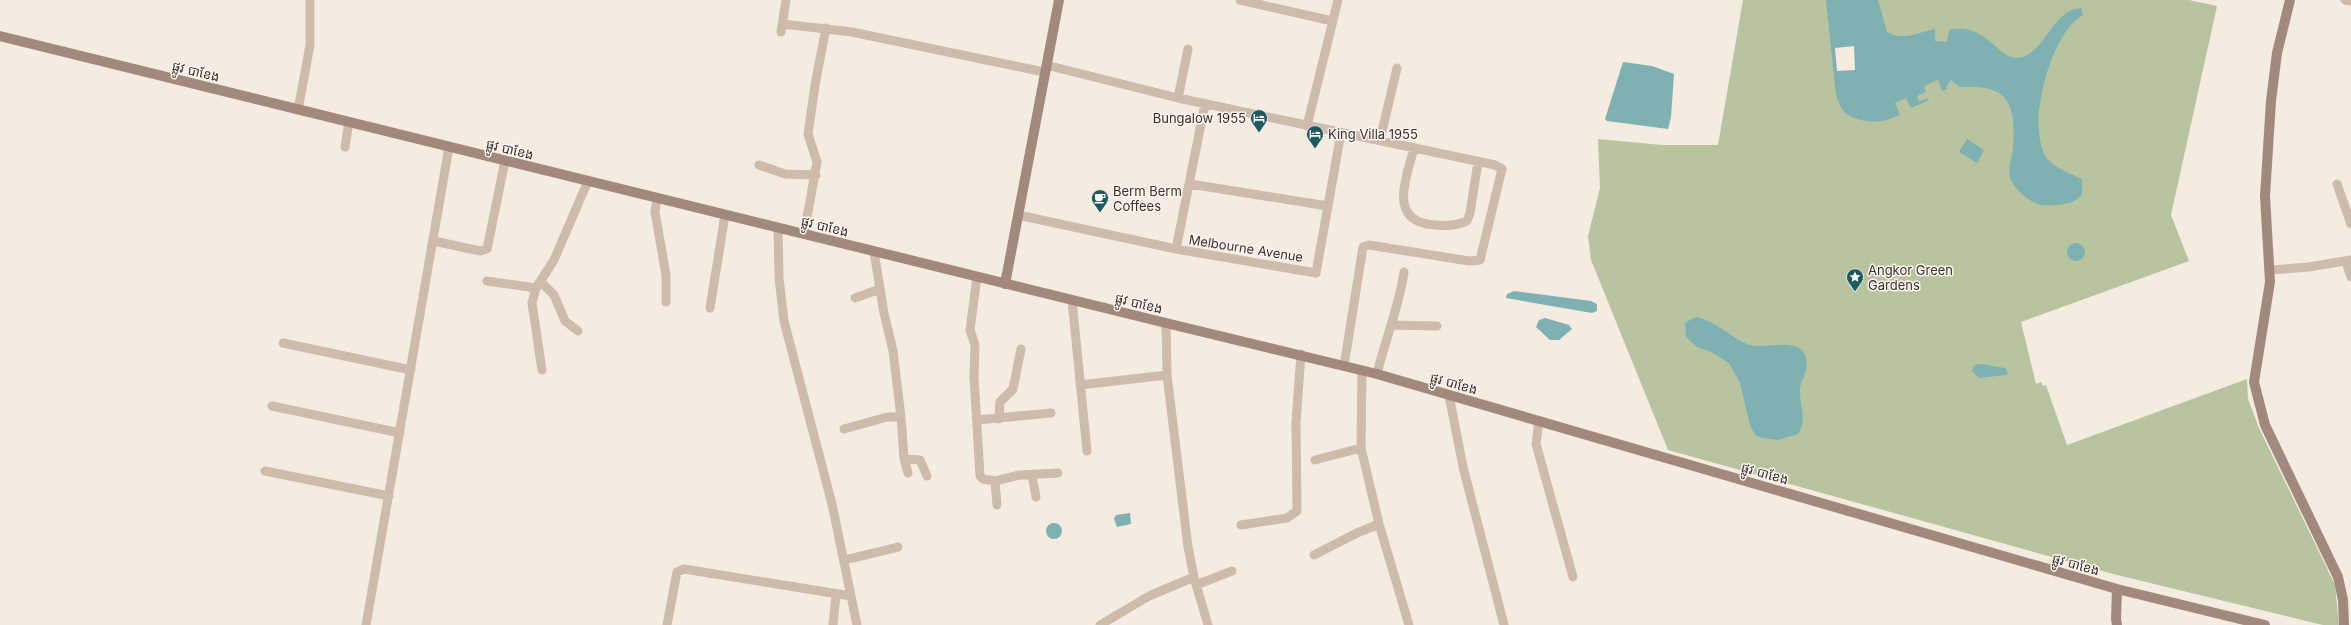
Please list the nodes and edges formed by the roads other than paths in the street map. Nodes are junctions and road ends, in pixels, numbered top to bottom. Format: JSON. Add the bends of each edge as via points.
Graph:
{"nodes":[{"id":1,"x":310,"y":0,"type":"edge"},
{"id":2,"x":786,"y":0,"type":"edge"},
{"id":3,"x":1059,"y":0,"type":"edge"},
{"id":4,"x":1240,"y":0,"type":"edge"},
{"id":5,"x":1338,"y":0,"type":"edge"},
{"id":6,"x":2290,"y":0,"type":"edge"},
{"id":7,"x":2345,"y":0,"type":"edge"},
{"id":8,"x":2351,"y":1,"type":"edge"},
{"id":9,"x":1332,"y":21,"type":"junction"},
{"id":10,"x":826,"y":28,"type":"junction"},
{"id":11,"x":0,"y":36,"type":"edge"},
{"id":12,"x":1188,"y":49,"type":"dead end"},
{"id":13,"x":1045,"y":68,"type":"junction"},
{"id":14,"x":1397,"y":68,"type":"dead end"},
{"id":15,"x":1178,"y":98,"type":"junction"},
{"id":16,"x":1205,"y":104,"type":"junction"},
{"id":17,"x":298,"y":110,"type":"junction"},
{"id":18,"x":349,"y":122,"type":"junction"},
{"id":19,"x":1307,"y":126,"type":"junction"},
{"id":20,"x":1341,"y":133,"type":"junction"},
{"id":21,"x":1380,"y":140,"type":"junction"},
{"id":22,"x":346,"y":147,"type":"dead end"},
{"id":23,"x":449,"y":147,"type":"junction"},
{"id":24,"x":1414,"y":148,"type":"junction"},
{"id":25,"x":504,"y":161,"type":"junction"},
{"id":26,"x":1478,"y":162,"type":"junction"},
{"id":27,"x":759,"y":165,"type":"dead end"},
{"id":28,"x":816,"y":175,"type":"junction"},
{"id":29,"x":588,"y":181,"type":"junction"},
{"id":30,"x":1190,"y":184,"type":"junction"},
{"id":31,"x":2336,"y":184,"type":"dead end"},
{"id":32,"x":657,"y":198,"type":"junction"},
{"id":33,"x":1328,"y":206,"type":"junction"},
{"id":34,"x":725,"y":215,"type":"junction"},
{"id":35,"x":1018,"y":215,"type":"junction"},
{"id":36,"x":2351,"y":224,"type":"edge"},
{"id":37,"x":778,"y":228,"type":"junction"},
{"id":38,"x":804,"y":234,"type":"junction"},
{"id":39,"x":434,"y":241,"type":"junction"},
{"id":40,"x":1176,"y":249,"type":"junction"},
{"id":41,"x":874,"y":252,"type":"junction"},
{"id":42,"x":2349,"y":261,"type":"edge"},
{"id":43,"x":2271,"y":270,"type":"junction"},
{"id":44,"x":1404,"y":272,"type":"dead end"},
{"id":45,"x":977,"y":277,"type":"junction"},
{"id":46,"x":2351,"y":277,"type":"edge"},
{"id":47,"x":487,"y":281,"type":"dead end"},
{"id":48,"x":1005,"y":284,"type":"junction"},
{"id":49,"x":538,"y":285,"type":"junction"},
{"id":50,"x":880,"y":289,"type":"junction"},
{"id":51,"x":855,"y":298,"type":"dead end"},
{"id":52,"x":1072,"y":300,"type":"junction"},
{"id":53,"x":666,"y":302,"type":"dead end"},
{"id":54,"x":710,"y":308,"type":"dead end"},
{"id":55,"x":1166,"y":323,"type":"junction"},
{"id":56,"x":1392,"y":325,"type":"junction"},
{"id":57,"x":1437,"y":326,"type":"dead end"},
{"id":58,"x":578,"y":331,"type":"dead end"},
{"id":59,"x":283,"y":343,"type":"dead end"},
{"id":60,"x":1022,"y":349,"type":"dead end"},
{"id":61,"x":1302,"y":354,"type":"junction"},
{"id":62,"x":1344,"y":366,"type":"junction"},
{"id":63,"x":411,"y":370,"type":"junction"},
{"id":64,"x":542,"y":370,"type":"dead end"},
{"id":65,"x":1362,"y":370,"type":"junction"},
{"id":66,"x":1378,"y":374,"type":"junction"},
{"id":67,"x":1167,"y":375,"type":"junction"},
{"id":68,"x":1080,"y":385,"type":"junction"},
{"id":69,"x":1449,"y":395,"type":"junction"},
{"id":70,"x":272,"y":406,"type":"dead end"},
{"id":71,"x":1051,"y":413,"type":"dead end"},
{"id":72,"x":902,"y":417,"type":"junction"},
{"id":73,"x":999,"y":419,"type":"junction"},
{"id":74,"x":977,"y":420,"type":"junction"},
{"id":75,"x":1539,"y":421,"type":"junction"},
{"id":76,"x":844,"y":429,"type":"dead end"},
{"id":77,"x":400,"y":433,"type":"junction"},
{"id":78,"x":1361,"y":448,"type":"junction"},
{"id":79,"x":1087,"y":452,"type":"dead end"},
{"id":80,"x":904,"y":459,"type":"junction"},
{"id":81,"x":1315,"y":460,"type":"dead end"},
{"id":82,"x":265,"y":471,"type":"dead end"},
{"id":83,"x":908,"y":473,"type":"dead end"},
{"id":84,"x":1058,"y":473,"type":"dead end"},
{"id":85,"x":1032,"y":474,"type":"junction"},
{"id":86,"x":926,"y":476,"type":"dead end"},
{"id":87,"x":995,"y":481,"type":"junction"},
{"id":88,"x":389,"y":496,"type":"junction"},
{"id":89,"x":1036,"y":497,"type":"dead end"},
{"id":90,"x":997,"y":505,"type":"dead end"},
{"id":91,"x":1379,"y":524,"type":"junction"},
{"id":92,"x":1241,"y":525,"type":"dead end"},
{"id":93,"x":898,"y":546,"type":"dead end"},
{"id":94,"x":1314,"y":556,"type":"dead end"},
{"id":95,"x":844,"y":560,"type":"junction"},
{"id":96,"x":1232,"y":571,"type":"dead end"},
{"id":97,"x":1573,"y":577,"type":"dead end"},
{"id":98,"x":1195,"y":581,"type":"junction"},
{"id":99,"x":2117,"y":589,"type":"junction"},
{"id":100,"x":836,"y":595,"type":"junction"},
{"id":101,"x":850,"y":596,"type":"junction"},
{"id":102,"x":1106,"y":624,"type":"edge"},
{"id":103,"x":366,"y":625,"type":"edge"},
{"id":104,"x":667,"y":625,"type":"edge"},
{"id":105,"x":833,"y":625,"type":"edge"},
{"id":106,"x":857,"y":625,"type":"edge"},
{"id":107,"x":1208,"y":625,"type":"edge"},
{"id":108,"x":1409,"y":625,"type":"edge"},
{"id":109,"x":1504,"y":625,"type":"edge"},
{"id":110,"x":2117,"y":625,"type":"edge"},
{"id":111,"x":2265,"y":625,"type":"edge"},
{"id":112,"x":2344,"y":625,"type":"edge"}],
"edges":[{"from":1,"to":17,"type":"street","via":[[310,45]]},
{"from":2,"to":10,"type":"street","via":[[782,28]]},
{"from":3,"to":13,"type":"street"},
{"from":4,"to":9,"type":"street"},
{"from":5,"to":9,"type":"street"},
{"from":6,"to":43,"type":"street","via":[[2276,59],[2267,147],[2265,221]]},
{"from":7,"to":8,"type":"street"},
{"from":9,"to":19,"type":"street"},
{"from":10,"to":13,"type":"street"},
{"from":10,"to":28,"type":"street","via":[[808,134],[817,162]]},
{"from":11,"to":17,"type":"street","name":"ផ្លូវ បាខែង"},
{"from":12,"to":15,"type":"street"},
{"from":13,"to":15,"type":"street"},
{"from":13,"to":35,"type":"street"},
{"from":14,"to":21,"type":"street"},
{"from":15,"to":16,"type":"street"},
{"from":16,"to":19,"type":"street"},
{"from":16,"to":30,"type":"street","name":"Melbourne Avenue"},
{"from":17,"to":18,"type":"street","name":"ផ្លូវ បាខែង"},
{"from":18,"to":22,"type":"street"},
{"from":18,"to":23,"type":"street","name":"ផ្លូវ បាខែង"},
{"from":19,"to":20,"type":"street"},
{"from":20,"to":21,"type":"street"},
{"from":20,"to":33,"type":"street","name":"Melbourne Avenue"},
{"from":21,"to":24,"type":"street"},
{"from":23,"to":25,"type":"street","name":"ផ្លូវ បាខែង"},
{"from":23,"to":39,"type":"street"},
{"from":24,"to":26,"type":"street"},
{"from":24,"to":26,"type":"street","via":[[1403,202],[1408,214],[1423,223],[1450,227],[1467,221]]},
{"from":25,"to":29,"type":"street","name":"ផ្លូវ បាខែង"},
{"from":25,"to":39,"type":"street","via":[[487,248],[482,251]]},
{"from":26,"to":62,"type":"street","via":[[1495,165],[1502,172],[1480,260],[1469,261],[1364,246]]},
{"from":27,"to":28,"type":"street","via":[[785,174]]},
{"from":28,"to":38,"type":"street"},
{"from":29,"to":32,"type":"street","name":"ផ្លូវ បាខែង"},
{"from":29,"to":49,"type":"street","via":[[554,260]]},
{"from":30,"to":33,"type":"street"},
{"from":30,"to":40,"type":"street","name":"Melbourne Avenue"},
{"from":31,"to":36,"type":"street"},
{"from":32,"to":34,"type":"street","name":"ផ្លូវ បាខែង"},
{"from":32,"to":53,"type":"street","via":[[655,212],[664,258]]},
{"from":33,"to":40,"type":"street","name":"Melbourne Avenue","via":[[1316,273]]},
{"from":34,"to":37,"type":"street","name":"ផ្លូវ បាខែង"},
{"from":34,"to":54,"type":"street"},
{"from":35,"to":40,"type":"street","name":"Melbourne Avenue"},
{"from":35,"to":48,"type":"street"},
{"from":37,"to":38,"type":"street","name":"ផ្លូវ បាខែង"},
{"from":37,"to":95,"type":"street","via":[[779,278],[784,321]]},
{"from":38,"to":41,"type":"street","name":"ផ្លូវ បាខែង"},
{"from":39,"to":63,"type":"street"},
{"from":41,"to":45,"type":"street","name":"ផ្លូវ បាខែង"},
{"from":41,"to":50,"type":"street"},
{"from":42,"to":43,"type":"street"},
{"from":42,"to":46,"type":"street"},
{"from":43,"to":112,"type":"street","via":[[2254,370],[2256,394],[2265,425],[2338,577],[2343,600]]},
{"from":44,"to":56,"type":"street"},
{"from":45,"to":48,"type":"street","name":"ផ្លូវ បាខែង"},
{"from":45,"to":74,"type":"street","via":[[970,330],[975,345]]},
{"from":47,"to":49,"type":"street"},
{"from":48,"to":52,"type":"street","name":"ផ្លូវ បាខែង"},
{"from":49,"to":58,"type":"street","via":[[554,295],[565,321]]},
{"from":49,"to":64,"type":"street","via":[[531,309]]},
{"from":50,"to":51,"type":"street"},
{"from":50,"to":72,"type":"street","via":[[893,351]]},
{"from":52,"to":55,"type":"street","name":"ផ្លូវ បាខែង"},
{"from":52,"to":68,"type":"street"},
{"from":55,"to":61,"type":"street","name":"ផ្លូវ បាខែង"},
{"from":55,"to":67,"type":"street"},
{"from":56,"to":57,"type":"street"},
{"from":56,"to":66,"type":"street"},
{"from":59,"to":63,"type":"street"},
{"from":60,"to":73,"type":"street","via":[[1013,389],[1000,402]]},
{"from":61,"to":62,"type":"street","name":"ផ្លូវ បាខែង"},
{"from":61,"to":92,"type":"street","via":[[1296,422],[1297,511],[1287,518]]},
{"from":62,"to":65,"type":"street","name":"ផ្លូវ បាខែង"},
{"from":63,"to":77,"type":"street"},
{"from":65,"to":66,"type":"street","name":"ផ្លូវ បាខែង"},
{"from":65,"to":78,"type":"street"},
{"from":66,"to":69,"type":"street","name":"ផ្លូវ បាខែង"},
{"from":67,"to":68,"type":"street"},
{"from":67,"to":98,"type":"street"},
{"from":68,"to":79,"type":"street"},
{"from":69,"to":75,"type":"street","name":"ផ្លូវ បាខែង"},
{"from":69,"to":109,"type":"street","via":[[1463,467]]},
{"from":70,"to":77,"type":"street"},
{"from":71,"to":73,"type":"street"},
{"from":72,"to":76,"type":"street","via":[[887,417]]},
{"from":72,"to":80,"type":"street"},
{"from":73,"to":74,"type":"street"},
{"from":74,"to":87,"type":"street","via":[[980,476]]},
{"from":75,"to":97,"type":"street","via":[[1536,444]]},
{"from":75,"to":99,"type":"street","name":"ផ្លូវ បាខែង"},
{"from":77,"to":88,"type":"street"},
{"from":78,"to":81,"type":"street"},
{"from":78,"to":91,"type":"street"},
{"from":80,"to":83,"type":"street"},
{"from":80,"to":86,"type":"street","via":[[920,460]]},
{"from":82,"to":88,"type":"street"},
{"from":84,"to":85,"type":"street"},
{"from":85,"to":87,"type":"street"},
{"from":85,"to":89,"type":"street"},
{"from":87,"to":90,"type":"street"},
{"from":88,"to":103,"type":"street"},
{"from":91,"to":94,"type":"street"},
{"from":91,"to":108,"type":"street"},
{"from":93,"to":95,"type":"street"},
{"from":95,"to":101,"type":"street"},
{"from":96,"to":98,"type":"street"},
{"from":98,"to":102,"type":"street","via":[[1148,596]]},
{"from":98,"to":107,"type":"street"},
{"from":99,"to":110,"type":"street"},
{"from":99,"to":111,"type":"street","name":"ផ្លូវ បាខែង"},
{"from":100,"to":101,"type":"street"},
{"from":100,"to":104,"type":"street","via":[[684,569],[677,572]]},
{"from":100,"to":105,"type":"street"},
{"from":101,"to":106,"type":"street"}]}
